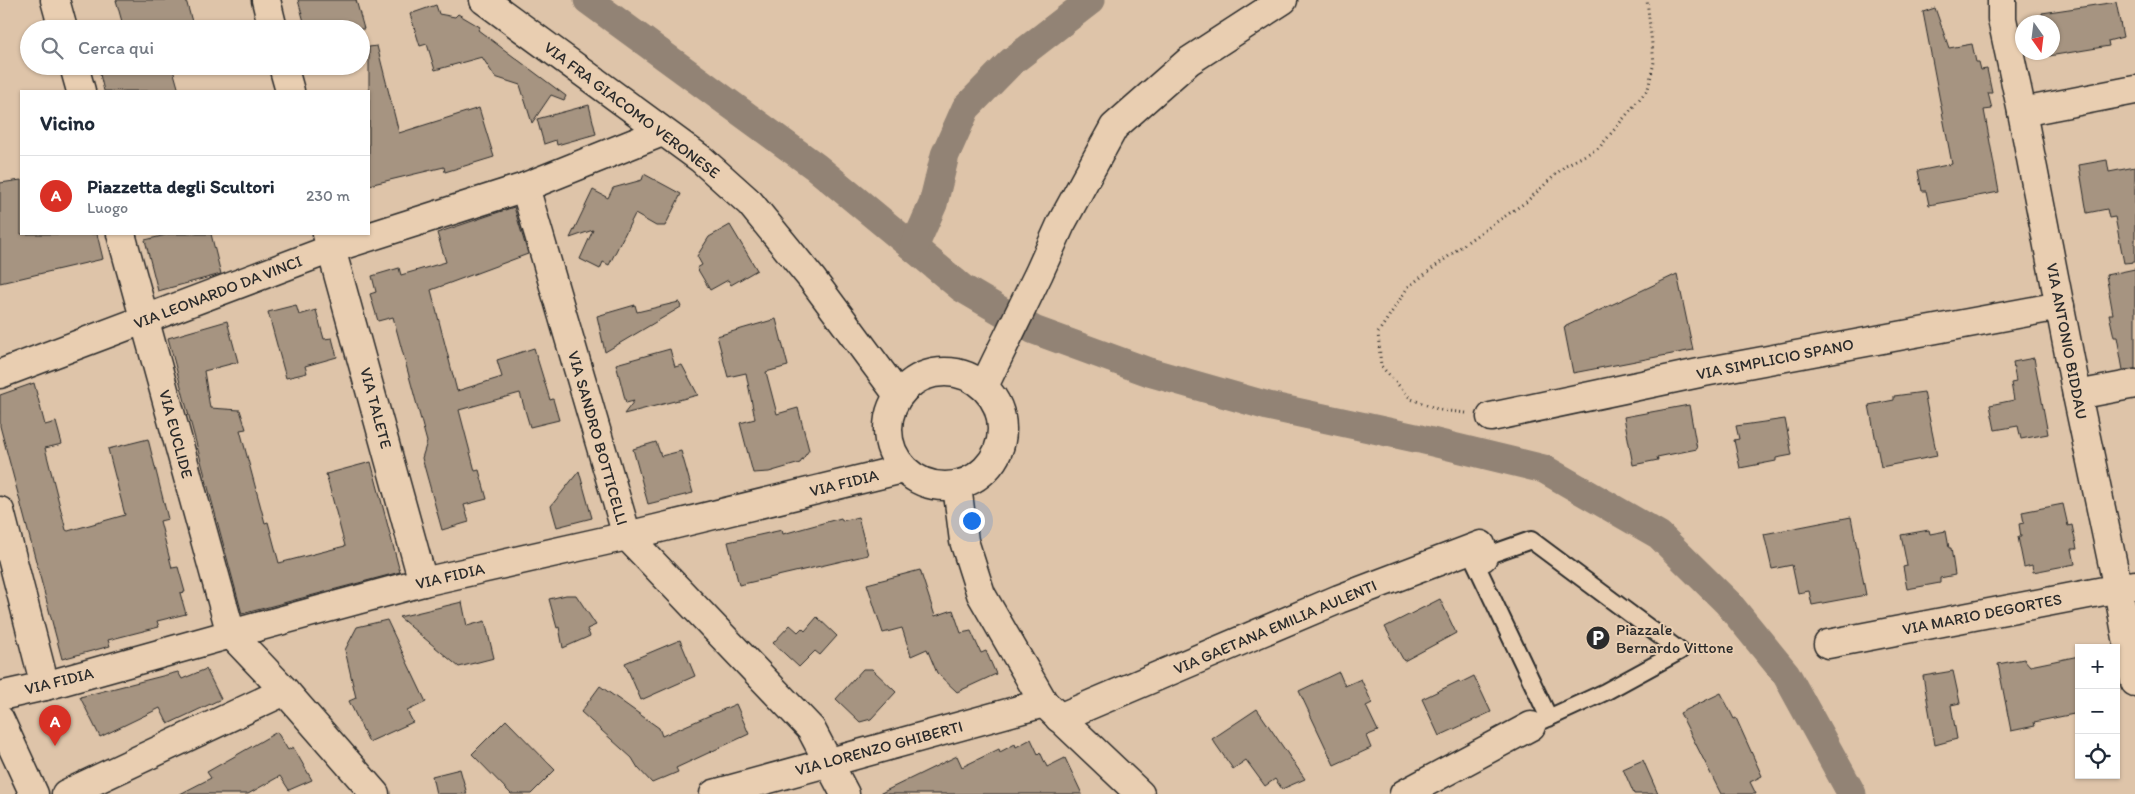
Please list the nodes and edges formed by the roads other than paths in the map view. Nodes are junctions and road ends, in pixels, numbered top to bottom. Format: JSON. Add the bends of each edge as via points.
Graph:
{"nodes":[{"id":1,"x":55,"y":0,"type":"edge"},
{"id":2,"x":266,"y":0,"type":"edge"},
{"id":3,"x":484,"y":0,"type":"edge"},
{"id":4,"x":1283,"y":0,"type":"edge"},
{"id":5,"x":2002,"y":0,"type":"edge"},
{"id":6,"x":61,"y":20,"type":"edge"},
{"id":7,"x":272,"y":20,"type":"edge"},
{"id":8,"x":77,"y":75,"type":"edge"},
{"id":9,"x":286,"y":75,"type":"edge"},
{"id":10,"x":81,"y":90,"type":"edge"},
{"id":11,"x":290,"y":90,"type":"edge"},
{"id":12,"x":2135,"y":90,"type":"edge"},
{"id":13,"x":2022,"y":112,"type":"junction"},
{"id":14,"x":662,"y":132,"type":"junction"},
{"id":15,"x":525,"y":187,"type":"junction"},
{"id":16,"x":370,"y":230,"type":"edge"},
{"id":17,"x":121,"y":235,"type":"edge"},
{"id":18,"x":351,"y":235,"type":"edge"},
{"id":19,"x":329,"y":241,"type":"edge"},
{"id":20,"x":2060,"y":306,"type":"junction"},
{"id":21,"x":145,"y":319,"type":"junction"},
{"id":22,"x":0,"y":374,"type":"edge"},
{"id":23,"x":2135,"y":384,"type":"edge"},
{"id":24,"x":984,"y":386,"type":"junction"},
{"id":25,"x":898,"y":395,"type":"junction"},
{"id":26,"x":2076,"y":395,"type":"junction"},
{"id":27,"x":1491,"y":417,"type":"road end"},
{"id":28,"x":903,"y":469,"type":"junction"},
{"id":29,"x":956,"y":486,"type":"junction"},
{"id":30,"x":0,"y":511,"type":"edge"},
{"id":31,"x":627,"y":536,"type":"junction"},
{"id":32,"x":1483,"y":557,"type":"junction"},
{"id":33,"x":423,"y":582,"type":"junction"},
{"id":34,"x":2126,"y":587,"type":"edge"},
{"id":35,"x":231,"y":634,"type":"junction"},
{"id":36,"x":1828,"y":644,"type":"dead end"},
{"id":37,"x":2135,"y":682,"type":"edge"},
{"id":38,"x":45,"y":686,"type":"junction"},
{"id":39,"x":285,"y":691,"type":"junction"},
{"id":40,"x":0,"y":696,"type":"edge"},
{"id":41,"x":1051,"y":710,"type":"junction"},
{"id":42,"x":0,"y":720,"type":"edge"},
{"id":43,"x":1540,"y":722,"type":"junction"},
{"id":44,"x":828,"y":762,"type":"junction"},
{"id":45,"x":34,"y":794,"type":"edge"},
{"id":46,"x":66,"y":794,"type":"edge"},
{"id":47,"x":375,"y":794,"type":"edge"},
{"id":48,"x":714,"y":794,"type":"edge"},
{"id":49,"x":845,"y":794,"type":"edge"},
{"id":50,"x":1140,"y":794,"type":"edge"},
{"id":51,"x":1404,"y":794,"type":"edge"}],
"edges":[{"from":1,"to":6,"type":"street"},
{"from":2,"to":7,"type":"street"},
{"from":3,"to":14,"type":"street","name":"VIA FRA GIACOMO VERONESE"},
{"from":4,"to":24,"type":"street","via":[[1188,61],[1114,127],[1061,224]]},
{"from":5,"to":13,"type":"street","name":"VIA ANTONIO BIDDAU","via":[[2002,19]]},
{"from":8,"to":10,"type":"street"},
{"from":9,"to":11,"type":"street"},
{"from":12,"to":13,"type":"street"},
{"from":13,"to":20,"type":"street","name":"VIA ANTONIO BIDDAU"},
{"from":14,"to":15,"type":"street","name":"VIA LEONARDO DA VINCI"},
{"from":14,"to":25,"type":"street","name":"VIA FRA GIACOMO VERONESE","via":[[701,159],[750,203],[812,279]]},
{"from":15,"to":16,"type":"street","name":"VIA LEONARDO DA VINCI"},
{"from":15,"to":31,"type":"street","name":"VIA SANDRO BOTTICELLI"},
{"from":17,"to":21,"type":"street","name":"VIA EUCLIDE"},
{"from":18,"to":19,"type":"street","name":"VIA LEONARDO DA VINCI"},
{"from":19,"to":21,"type":"street","name":"VIA LEONARDO DA VINCI"},
{"from":19,"to":33,"type":"street","name":"VIA TALETE"},
{"from":20,"to":26,"type":"street","name":"VIA ANTONIO BIDDAU"},
{"from":20,"to":27,"type":"street","name":"VIA SIMPLICIO SPANO","via":[[1704,372]]},
{"from":21,"to":22,"type":"street","name":"VIA LEONARDO DA VINCI"},
{"from":21,"to":35,"type":"street","name":"VIA EUCLIDE"},
{"from":23,"to":26,"type":"street"},
{"from":24,"to":25,"type":"street","via":[[968,376],[951,372],[931,373],[912,381]]},
{"from":24,"to":29,"type":"street","via":[[995,400],[1002,418],[1003,435],[998,453],[988,468],[974,479]]},
{"from":25,"to":28,"type":"street","via":[[889,413],[887,433],[892,452]]},
{"from":26,"to":34,"type":"street","name":"VIA ANTONIO BIDDAU"},
{"from":28,"to":29,"type":"street","via":[[919,481],[938,487]]},
{"from":28,"to":31,"type":"street","name":"VIA FIDIA"},
{"from":29,"to":41,"type":"street","via":[[964,541],[981,594]]},
{"from":30,"to":38,"type":"street"},
{"from":31,"to":33,"type":"street","name":"VIA FIDIA"},
{"from":31,"to":44,"type":"street","name":"VIA SANDRO BOTTICELLI","via":[[811,729]]},
{"from":32,"to":41,"type":"street","name":"VIA GAETANA EMILIA AULENTI","via":[[1481,545]]},
{"from":32,"to":43,"type":"lane","via":[[1474,560]]},
{"from":32,"to":43,"type":"lane","via":[[1531,540],[1680,651],[1605,692]]},
{"from":33,"to":35,"type":"street","name":"VIA FIDIA"},
{"from":34,"to":36,"type":"street","name":"VIA MARIO DEGORTES"},
{"from":34,"to":37,"type":"street","name":"VIA ANTONIO BIDDAU"},
{"from":35,"to":38,"type":"street","name":"VIA FIDIA"},
{"from":35,"to":39,"type":"street"},
{"from":38,"to":40,"type":"street","name":"VIA FIDIA"},
{"from":39,"to":46,"type":"street"},
{"from":39,"to":47,"type":"street"},
{"from":41,"to":44,"type":"street","name":"VIA LORENZO GHIBERTI"},
{"from":41,"to":50,"type":"street"},
{"from":42,"to":45,"type":"street"},
{"from":43,"to":51,"type":"street"},
{"from":44,"to":48,"type":"street","name":"VIA LORENZO GHIBERTI"},
{"from":44,"to":49,"type":"street","name":"VIA SANDRO BOTTICELLI"}]}
